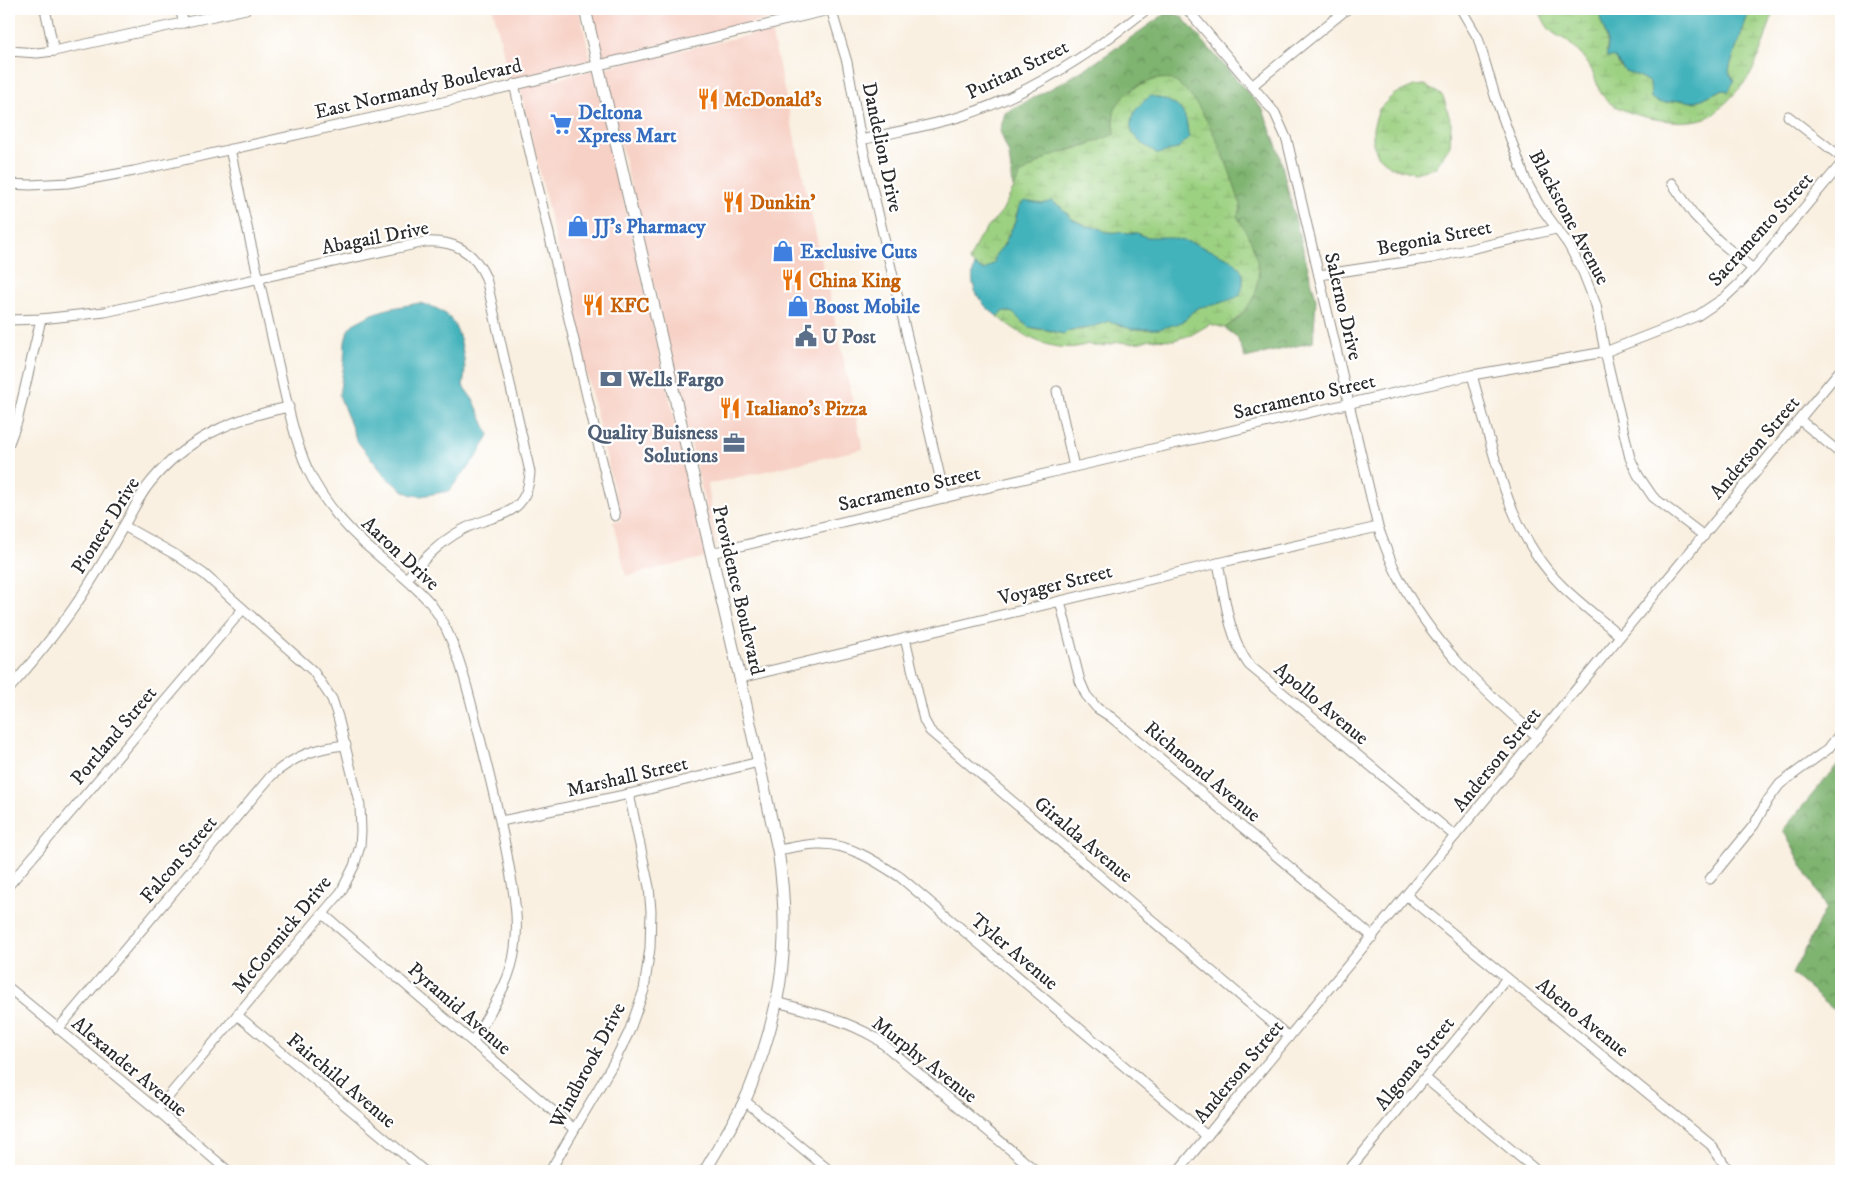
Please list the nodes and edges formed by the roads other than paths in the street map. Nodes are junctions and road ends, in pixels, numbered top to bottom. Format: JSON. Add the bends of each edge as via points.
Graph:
{"nodes":[{"id":1,"x":45,"y":9,"type":"edge"},
{"id":2,"x":180,"y":9,"type":"edge"},
{"id":3,"x":246,"y":9,"type":"edge"},
{"id":4,"x":585,"y":9,"type":"edge"},
{"id":5,"x":832,"y":9,"type":"edge"},
{"id":6,"x":1146,"y":9,"type":"edge"},
{"id":7,"x":1187,"y":9,"type":"edge"},
{"id":8,"x":1347,"y":9,"type":"edge"},
{"id":9,"x":1461,"y":9,"type":"edge"},
{"id":10,"x":184,"y":23,"type":"junction"},
{"id":11,"x":9,"y":51,"type":"edge"},
{"id":12,"x":54,"y":51,"type":"junction"},
{"id":13,"x":597,"y":64,"type":"junction"},
{"id":14,"x":514,"y":84,"type":"junction"},
{"id":15,"x":1253,"y":85,"type":"junction"},
{"id":16,"x":1788,"y":116,"type":"dead end"},
{"id":17,"x":861,"y":140,"type":"junction"},
{"id":18,"x":230,"y":149,"type":"junction"},
{"id":19,"x":1841,"y":157,"type":"edge"},
{"id":20,"x":1841,"y":164,"type":"edge"},
{"id":21,"x":1672,"y":183,"type":"dead end"},
{"id":22,"x":9,"y":184,"type":"edge"},
{"id":23,"x":1556,"y":229,"type":"junction"},
{"id":24,"x":1753,"y":269,"type":"junction"},
{"id":25,"x":1318,"y":276,"type":"junction"},
{"id":26,"x":258,"y":278,"type":"junction"},
{"id":27,"x":41,"y":319,"type":"junction"},
{"id":28,"x":9,"y":320,"type":"edge"},
{"id":29,"x":1604,"y":352,"type":"junction"},
{"id":30,"x":1841,"y":370,"type":"edge"},
{"id":31,"x":1472,"y":375,"type":"junction"},
{"id":32,"x":1058,"y":391,"type":"dead end"},
{"id":33,"x":1349,"y":404,"type":"junction"},
{"id":34,"x":289,"y":407,"type":"junction"},
{"id":35,"x":1800,"y":420,"type":"junction"},
{"id":36,"x":9,"y":443,"type":"edge"},
{"id":37,"x":1841,"y":454,"type":"edge"},
{"id":38,"x":1074,"y":467,"type":"junction"},
{"id":39,"x":945,"y":498,"type":"junction"},
{"id":40,"x":615,"y":516,"type":"dead end"},
{"id":41,"x":124,"y":526,"type":"junction"},
{"id":42,"x":1378,"y":526,"type":"junction"},
{"id":43,"x":1704,"y":536,"type":"junction"},
{"id":44,"x":711,"y":553,"type":"junction"},
{"id":45,"x":1218,"y":563,"type":"junction"},
{"id":46,"x":407,"y":578,"type":"junction"},
{"id":47,"x":1060,"y":601,"type":"junction"},
{"id":48,"x":243,"y":608,"type":"junction"},
{"id":49,"x":1620,"y":636,"type":"junction"},
{"id":50,"x":905,"y":638,"type":"junction"},
{"id":51,"x":740,"y":678,"type":"junction"},
{"id":52,"x":9,"y":689,"type":"edge"},
{"id":53,"x":1841,"y":732,"type":"edge"},
{"id":54,"x":1538,"y":736,"type":"junction"},
{"id":55,"x":346,"y":745,"type":"junction"},
{"id":56,"x":759,"y":762,"type":"junction"},
{"id":57,"x":629,"y":794,"type":"junction"},
{"id":58,"x":502,"y":821,"type":"junction"},
{"id":59,"x":1456,"y":836,"type":"junction"},
{"id":60,"x":778,"y":850,"type":"junction"},
{"id":61,"x":1710,"y":879,"type":"dead end"},
{"id":62,"x":9,"y":885,"type":"edge"},
{"id":63,"x":1407,"y":896,"type":"junction"},
{"id":64,"x":323,"y":914,"type":"junction"},
{"id":65,"x":1373,"y":937,"type":"junction"},
{"id":66,"x":1507,"y":978,"type":"junction"},
{"id":67,"x":9,"y":988,"type":"edge"},
{"id":68,"x":777,"y":1002,"type":"junction"},
{"id":69,"x":237,"y":1015,"type":"junction"},
{"id":70,"x":58,"y":1029,"type":"junction"},
{"id":71,"x":1289,"y":1037,"type":"junction"},
{"id":72,"x":473,"y":1041,"type":"junction"},
{"id":73,"x":1425,"y":1078,"type":"junction"},
{"id":74,"x":745,"y":1101,"type":"junction"},
{"id":75,"x":157,"y":1110,"type":"junction"},
{"id":76,"x":574,"y":1129,"type":"junction"},
{"id":77,"x":1206,"y":1136,"type":"junction"},
{"id":78,"x":228,"y":1171,"type":"edge"},
{"id":79,"x":424,"y":1171,"type":"edge"},
{"id":80,"x":550,"y":1171,"type":"edge"},
{"id":81,"x":705,"y":1171,"type":"edge"},
{"id":82,"x":830,"y":1171,"type":"edge"},
{"id":83,"x":1036,"y":1171,"type":"edge"},
{"id":84,"x":1178,"y":1171,"type":"edge"},
{"id":85,"x":1348,"y":1171,"type":"edge"},
{"id":86,"x":1537,"y":1171,"type":"edge"},
{"id":87,"x":1729,"y":1171,"type":"edge"}],
"edges":[{"from":1,"to":12,"type":"street"},
{"from":2,"to":10,"type":"street"},
{"from":3,"to":10,"type":"street"},
{"from":4,"to":13,"type":"main road","name":"Providence Boulevard"},
{"from":5,"to":13,"type":"street","name":"East Normandy Boulevard"},
{"from":5,"to":17,"type":"street","name":"Dandelion Drive","via":[[848,62]]},
{"from":6,"to":17,"type":"street","name":"Puritan Street","via":[[1101,45],[1048,78],[995,103],[961,116]]},
{"from":7,"to":15,"type":"street","name":"Salerno Drive"},
{"from":8,"to":15,"type":"street"},
{"from":9,"to":23,"type":"street","name":"Blackstone Avenue","via":[[1478,38],[1526,181]]},
{"from":10,"to":12,"type":"street"},
{"from":11,"to":12,"type":"street"},
{"from":13,"to":14,"type":"street","name":"East Normandy Boulevard"},
{"from":13,"to":44,"type":"main road","name":"Providence Boulevard"},
{"from":14,"to":18,"type":"street","name":"East Normandy Boulevard"},
{"from":14,"to":40,"type":"street"},
{"from":15,"to":25,"type":"street","name":"Salerno Drive","via":[[1275,113],[1287,140]]},
{"from":16,"to":19,"type":"street"},
{"from":17,"to":39,"type":"street","name":"Dandelion Drive"},
{"from":18,"to":22,"type":"street","name":"East Normandy Boulevard","via":[[68,183]]},
{"from":18,"to":26,"type":"street","name":"Aaron Drive"},
{"from":20,"to":24,"type":"street","name":"Sacramento Street"},
{"from":21,"to":24,"type":"street","via":[[1694,215]]},
{"from":23,"to":25,"type":"street","name":"Begonia Street","via":[[1432,258]]},
{"from":23,"to":29,"type":"street","name":"Blackstone Avenue","via":[[1568,244],[1596,305]]},
{"from":24,"to":29,"type":"street","name":"Sacramento Street","via":[[1724,298],[1697,316]]},
{"from":25,"to":33,"type":"street","name":"Salerno Drive"},
{"from":26,"to":27,"type":"street","name":"Abagail Drive","via":[[105,312]]},
{"from":26,"to":34,"type":"street","name":"Aaron Drive"},
{"from":26,"to":46,"type":"street","name":"Abagail Drive","via":[[440,241],[463,249],[480,264],[486,278],[528,463],[530,485],[514,509],[463,529],[436,547]]},
{"from":27,"to":28,"type":"street","name":"Abagail Drive"},
{"from":27,"to":36,"type":"street"},
{"from":29,"to":31,"type":"street","name":"Sacramento Street"},
{"from":29,"to":43,"type":"street","name":"Blackstone Avenue","via":[[1630,458],[1638,475],[1653,497]]},
{"from":30,"to":35,"type":"street","name":"Anderson Street"},
{"from":31,"to":33,"type":"street","name":"Sacramento Street"},
{"from":31,"to":49,"type":"street","via":[[1502,483],[1534,551],[1562,586]]},
{"from":32,"to":38,"type":"street"},
{"from":33,"to":38,"type":"street","name":"Sacramento Street"},
{"from":33,"to":42,"type":"street","name":"Salerno Drive"},
{"from":34,"to":41,"type":"street","name":"Pioneer Drive","via":[[244,418],[207,434],[172,460],[147,487]]},
{"from":34,"to":46,"type":"street","name":"Aaron Drive","via":[[306,466],[323,497],[347,528]]},
{"from":35,"to":37,"type":"street"},
{"from":35,"to":43,"type":"street","name":"Anderson Street"},
{"from":38,"to":39,"type":"street","name":"Sacramento Street"},
{"from":39,"to":44,"type":"street","name":"Sacramento Street"},
{"from":41,"to":48,"type":"street","name":"McCormick Drive","via":[[190,564]]},
{"from":41,"to":52,"type":"street","name":"Pioneer Drive","via":[[87,588]]},
{"from":42,"to":45,"type":"street","name":"Voyager Street"},
{"from":42,"to":54,"type":"street","name":"Salerno Drive","via":[[1397,575],[1440,642],[1468,675]]},
{"from":43,"to":49,"type":"street","name":"Anderson Street"},
{"from":44,"to":51,"type":"main road","name":"Providence Boulevard"},
{"from":45,"to":47,"type":"street","name":"Voyager Street"},
{"from":45,"to":59,"type":"street","name":"Apollo Avenue","via":[[1233,637],[1249,665]]},
{"from":46,"to":58,"type":"street","name":"Aaron Drive","via":[[432,606],[446,630],[463,675]]},
{"from":47,"to":50,"type":"street","name":"Voyager Street"},
{"from":47,"to":65,"type":"street","name":"Richmond Avenue","via":[[1080,681],[1097,708]]},
{"from":48,"to":55,"type":"street","name":"McCormick Drive","via":[[313,671],[332,699]]},
{"from":48,"to":62,"type":"street","name":"Portland Street"},
{"from":49,"to":54,"type":"street","name":"Anderson Street"},
{"from":50,"to":51,"type":"street","name":"Voyager Street"},
{"from":50,"to":71,"type":"street","name":"Giralda Avenue","via":[[924,720],[930,731]]},
{"from":51,"to":56,"type":"main road","name":"Providence Boulevard"},
{"from":53,"to":61,"type":"street","via":[[1828,749],[1780,784],[1754,825]]},
{"from":54,"to":59,"type":"street","name":"Anderson Street"},
{"from":55,"to":64,"type":"street","name":"McCormick Drive","via":[[360,806],[360,846],[340,892]]},
{"from":55,"to":70,"type":"street","name":"Falcon Street","via":[[303,754],[270,776]]},
{"from":56,"to":57,"type":"street","name":"Marshall Street"},
{"from":56,"to":60,"type":"main road","name":"Providence Boulevard"},
{"from":57,"to":58,"type":"street","name":"Marshall Street"},
{"from":57,"to":76,"type":"street","name":"Windbrook Drive","via":[[651,911],[644,990],[629,1032]]},
{"from":58,"to":72,"type":"street","name":"Aaron Drive","via":[[516,902],[515,952],[505,988]]},
{"from":59,"to":63,"type":"street","name":"Anderson Street"},
{"from":60,"to":68,"type":"main road","name":"Providence Boulevard","via":[[785,926]]},
{"from":60,"to":77,"type":"street","name":"Tyler Avenue","via":[[821,844],[844,848],[872,859],[900,877]]},
{"from":63,"to":65,"type":"street","name":"Anderson Street"},
{"from":63,"to":66,"type":"street","name":"Abeno Avenue"},
{"from":64,"to":69,"type":"street","name":"McCormick Drive"},
{"from":64,"to":72,"type":"street","name":"Pyramid Avenue"},
{"from":65,"to":71,"type":"street","name":"Anderson Street"},
{"from":66,"to":73,"type":"street","name":"Algoma Street"},
{"from":66,"to":87,"type":"street","name":"Abeno Avenue","via":[[1711,1145]]},
{"from":67,"to":70,"type":"street","name":"Alexander Avenue"},
{"from":68,"to":74,"type":"main road","name":"Providence Boulevard"},
{"from":68,"to":83,"type":"street","name":"Murphy Avenue","via":[[837,1019],[876,1038]]},
{"from":69,"to":75,"type":"street","name":"McCormick Drive"},
{"from":69,"to":79,"type":"street","name":"Fairchild Avenue"},
{"from":70,"to":75,"type":"street","name":"Alexander Avenue"},
{"from":71,"to":77,"type":"street","name":"Anderson Street"},
{"from":72,"to":76,"type":"street","name":"Pyramid Avenue"},
{"from":73,"to":85,"type":"street","name":"Algoma Street"},
{"from":73,"to":86,"type":"street"},
{"from":74,"to":81,"type":"main road","name":"Providence Boulevard"},
{"from":74,"to":82,"type":"street"},
{"from":75,"to":78,"type":"street","name":"Alexander Avenue"},
{"from":76,"to":80,"type":"street","name":"Windbrook Drive"},
{"from":77,"to":84,"type":"street","name":"Anderson Street"}]}
